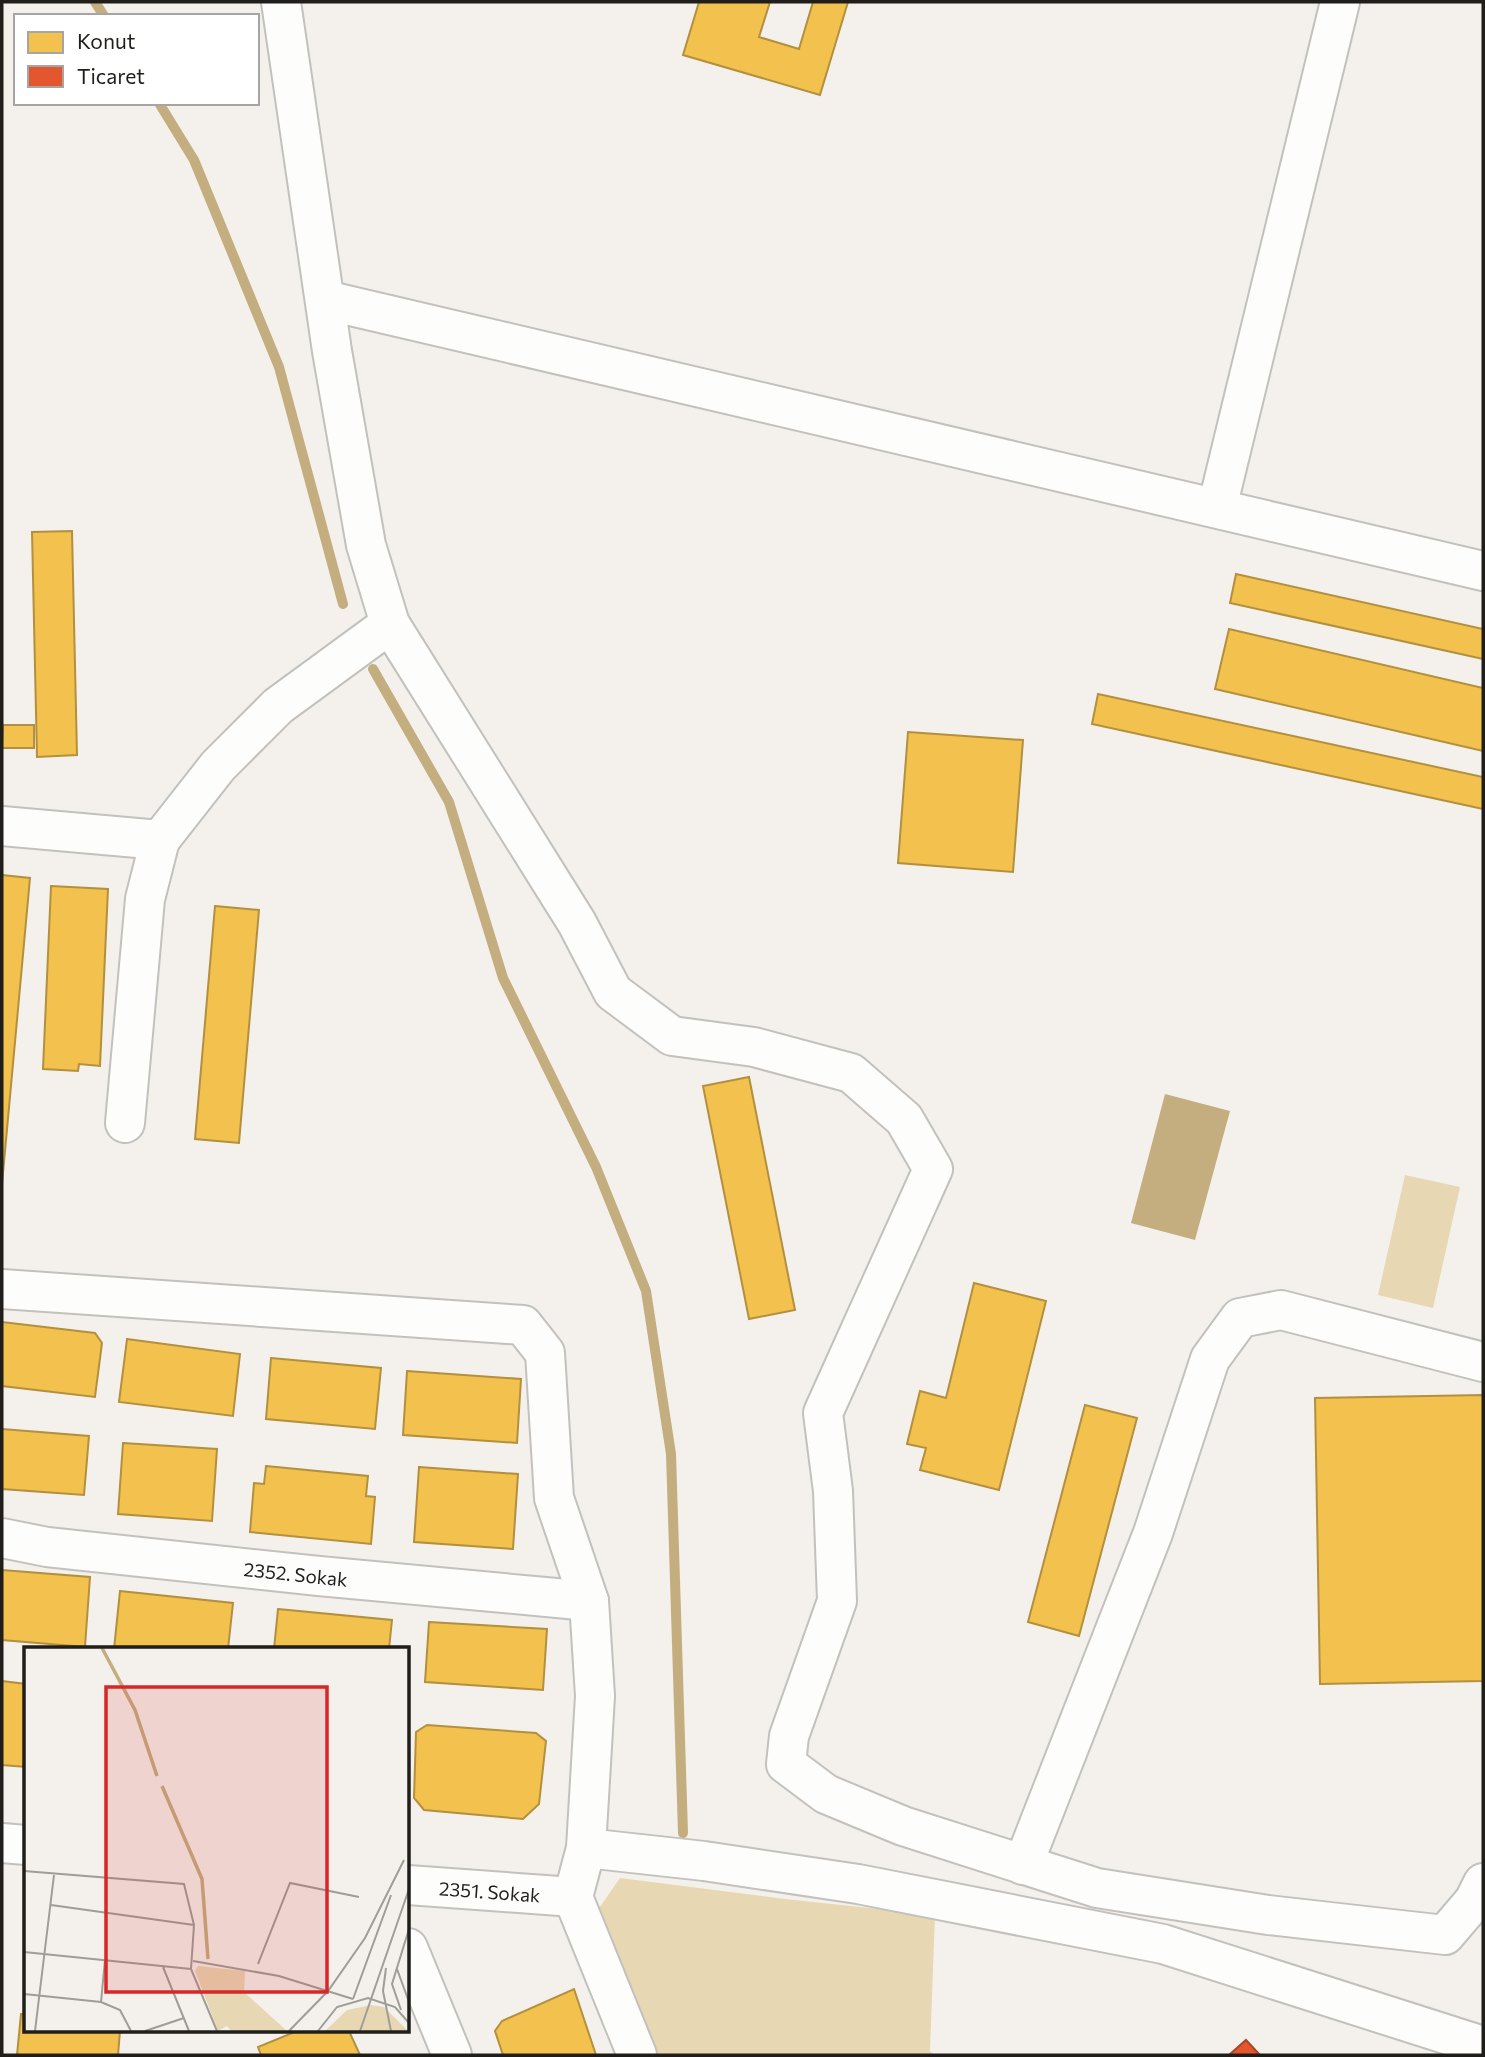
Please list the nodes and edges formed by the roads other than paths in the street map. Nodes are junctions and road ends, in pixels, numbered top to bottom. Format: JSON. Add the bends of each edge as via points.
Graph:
{"nodes":[{"id":1,"x":281,"y":2,"type":"edge"},
{"id":2,"x":1340,"y":2,"type":"edge"},
{"id":3,"x":325,"y":300,"type":"junction"},
{"id":4,"x":1217,"y":508,"type":"junction"},
{"id":5,"x":1483,"y":571,"type":"edge"},
{"id":6,"x":390,"y":624,"type":"junction"},
{"id":7,"x":2,"y":826,"type":"edge"},
{"id":8,"x":160,"y":840,"type":"junction"},
{"id":9,"x":125,"y":1123,"type":"dead end"},
{"id":10,"x":2,"y":1289,"type":"edge"},
{"id":11,"x":1483,"y":1362,"type":"edge"},
{"id":12,"x":2,"y":1538,"type":"edge"},
{"id":13,"x":589,"y":1601,"type":"junction"},
{"id":14,"x":2,"y":1843,"type":"edge"},
{"id":15,"x":24,"y":1845,"type":"edge"},
{"id":16,"x":586,"y":1848,"type":"junction"},
{"id":17,"x":1023,"y":1865,"type":"junction"},
{"id":18,"x":1483,"y":1883,"type":"edge"},
{"id":19,"x":410,"y":1885,"type":"edge"},
{"id":20,"x":573,"y":1897,"type":"junction"},
{"id":21,"x":410,"y":1953,"type":"edge"},
{"id":22,"x":1483,"y":2046,"type":"edge"},
{"id":23,"x":452,"y":2055,"type":"edge"},
{"id":24,"x":637,"y":2055,"type":"edge"}],
"edges":[{"from":1,"to":3,"type":"street"},
{"from":2,"to":4,"type":"street"},
{"from":3,"to":4,"type":"street"},
{"from":3,"to":6,"type":"street","via":[[366,545]]},
{"from":4,"to":5,"type":"street"},
{"from":6,"to":8,"type":"street","via":[[278,706],[218,766]]},
{"from":6,"to":17,"type":"street","via":[[576,923],[613,992],[672,1036],[754,1047],[851,1073],[904,1118],[933,1168],[823,1413],[833,1491],[837,1601],[789,1736],[786,1764],[826,1794],[902,1826]]},
{"from":7,"to":8,"type":"street"},
{"from":8,"to":9,"type":"street","via":[[145,899]]},
{"from":10,"to":13,"type":"street","via":[[523,1325],[545,1353],[554,1498]]},
{"from":11,"to":17,"type":"street","via":[[1280,1310],[1240,1318],[1210,1359],[1153,1533]]},
{"from":12,"to":13,"type":"street","name":"2352. Sokak","via":[[305,1575]]},
{"from":13,"to":16,"type":"street","via":[[595,1696]]},
{"from":14,"to":15,"type":"street"},
{"from":16,"to":20,"type":"street"},
{"from":16,"to":22,"type":"street","via":[[858,1884],[1163,1944]]},
{"from":17,"to":18,"type":"street","via":[[1097,1888],[1268,1916],[1445,1935]]},
{"from":19,"to":20,"type":"street","name":"2351. Sokak"},
{"from":20,"to":24,"type":"street"},
{"from":21,"to":23,"type":"street"}]}
